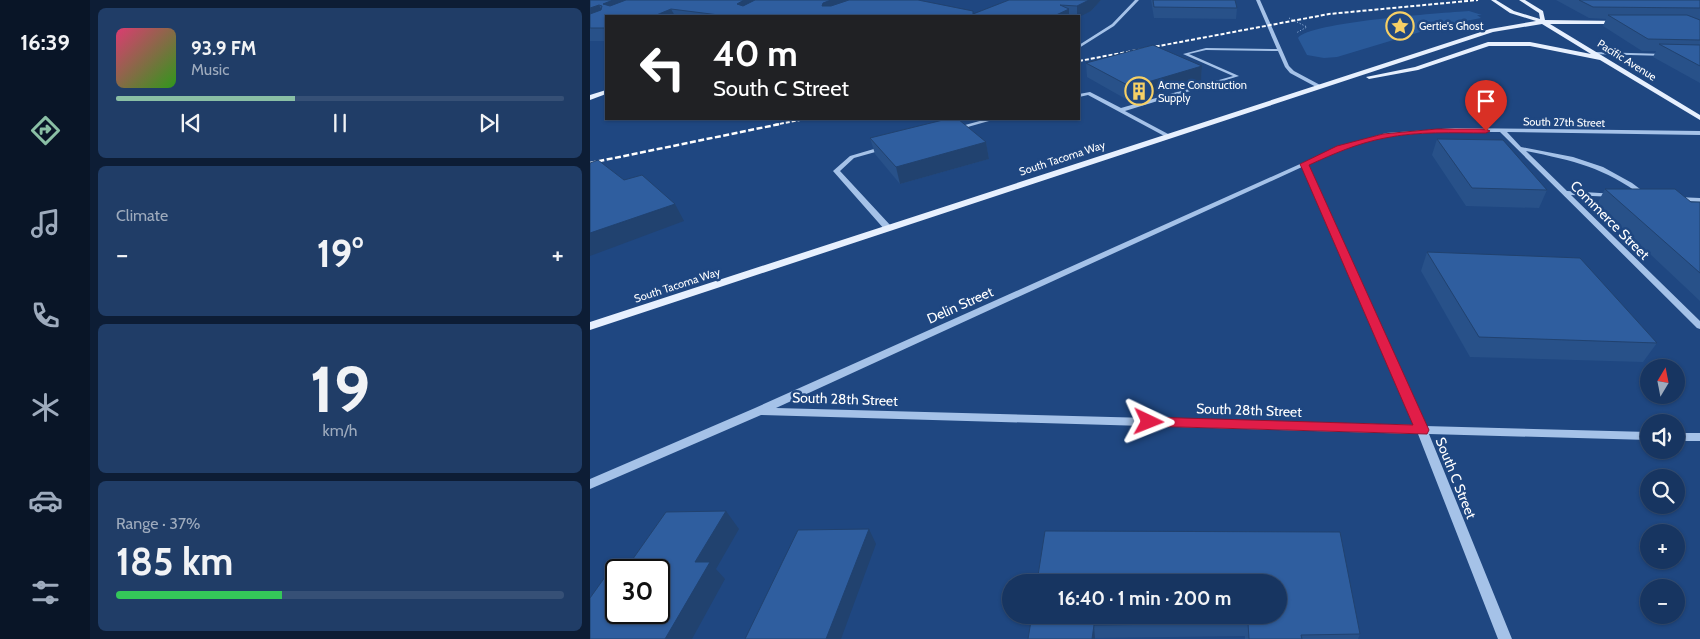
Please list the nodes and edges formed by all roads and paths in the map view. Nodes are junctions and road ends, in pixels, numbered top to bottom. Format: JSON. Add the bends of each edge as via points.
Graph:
{"nodes":[{"id":1,"x":1137,"y":0,"type":"edge"},
{"id":2,"x":1258,"y":0,"type":"edge"},
{"id":3,"x":1493,"y":0,"type":"edge"},
{"id":4,"x":1521,"y":0,"type":"edge"},
{"id":5,"x":1543,"y":22,"type":"junction"},
{"id":6,"x":1627,"y":22,"type":"edge"},
{"id":7,"x":1301,"y":23,"type":"dead end"},
{"id":8,"x":1106,"y":29,"type":"joint"},
{"id":9,"x":1292,"y":36,"type":"dead end"},
{"id":10,"x":1080,"y":46,"type":"edge"},
{"id":11,"x":1280,"y":50,"type":"junction"},
{"id":12,"x":1594,"y":53,"type":"junction"},
{"id":13,"x":1674,"y":55,"type":"edge"},
{"id":14,"x":1602,"y":58,"type":"junction"},
{"id":15,"x":1330,"y":83,"type":"junction"},
{"id":16,"x":1320,"y":87,"type":"junction"},
{"id":17,"x":605,"y":92,"type":"edge"},
{"id":18,"x":1080,"y":96,"type":"edge"},
{"id":19,"x":590,"y":98,"type":"edge"},
{"id":20,"x":1121,"y":110,"type":"junction"},
{"id":21,"x":1700,"y":118,"type":"edge"},
{"id":22,"x":988,"y":120,"type":"edge"},
{"id":23,"x":946,"y":131,"type":"edge"},
{"id":24,"x":1502,"y":131,"type":"junction"},
{"id":25,"x":1700,"y":133,"type":"edge"},
{"id":26,"x":1168,"y":136,"type":"junction"},
{"id":27,"x":890,"y":146,"type":"edge"},
{"id":28,"x":1340,"y":148,"type":"joint"},
{"id":29,"x":1519,"y":148,"type":"junction"},
{"id":30,"x":1304,"y":164,"type":"junction"},
{"id":31,"x":1564,"y":193,"type":"junction"},
{"id":32,"x":1621,"y":196,"type":"edge"},
{"id":33,"x":1630,"y":196,"type":"edge"},
{"id":34,"x":1647,"y":197,"type":"junction"},
{"id":35,"x":1656,"y":198,"type":"edge"},
{"id":36,"x":1665,"y":198,"type":"edge"},
{"id":37,"x":1700,"y":200,"type":"edge"},
{"id":38,"x":888,"y":228,"type":"junction"},
{"id":39,"x":590,"y":326,"type":"edge"},
{"id":40,"x":1700,"y":326,"type":"edge"},
{"id":41,"x":759,"y":411,"type":"junction"},
{"id":42,"x":1422,"y":430,"type":"junction"},
{"id":43,"x":1640,"y":436,"type":"edge"},
{"id":44,"x":1685,"y":437,"type":"edge"},
{"id":45,"x":1700,"y":438,"type":"edge"},
{"id":46,"x":591,"y":485,"type":"edge"},
{"id":47,"x":1505,"y":639,"type":"edge"}],
"edges":[{"from":1,"to":8,"type":"street"},
{"from":2,"to":11,"type":"street"},
{"from":3,"to":5,"type":"main road","name":"Pacific Avenue","via":[[1512,12]]},
{"from":4,"to":5,"type":"main road","name":"Pacific Avenue","via":[[1541,12]]},
{"from":5,"to":6,"type":"main road"},
{"from":5,"to":12,"type":"main road","name":"Pacific Avenue"},
{"from":5,"to":15,"type":"main road","name":"South Tacoma Way","via":[[1492,30]]},
{"from":7,"to":9,"type":"path","via":[[1306,29]]},
{"from":8,"to":10,"type":"street"},
{"from":11,"to":16,"type":"street","via":[[1292,72]]},
{"from":11,"to":20,"type":"street","via":[[1206,49],[1185,54],[1237,76]]},
{"from":12,"to":13,"type":"street"},
{"from":12,"to":14,"type":"main road","name":"Pacific Avenue"},
{"from":14,"to":15,"type":"main road","via":[[1530,44],[1488,44],[1416,69]]},
{"from":14,"to":21,"type":"main road","name":"Pacific Avenue"},
{"from":15,"to":16,"type":"main road","name":"South Tacoma Way"},
{"from":16,"to":26,"type":"main road","name":"South Tacoma Way"},
{"from":17,"to":19,"type":"main road"},
{"from":18,"to":20,"type":"street","via":[[1088,93]]},
{"from":20,"to":26,"type":"street"},
{"from":22,"to":23,"type":"street"},
{"from":24,"to":25,"type":"street","name":"South 27th Street"},
{"from":24,"to":28,"type":"street","name":"South 27th Street","via":[[1456,130],[1386,135]]},
{"from":24,"to":29,"type":"street","name":"Commerce Street"},
{"from":26,"to":38,"type":"main road","name":"South Tacoma Way"},
{"from":27,"to":38,"type":"street","via":[[852,157],[836,171]]},
{"from":28,"to":30,"type":"street","name":"Delin Street"},
{"from":29,"to":31,"type":"street","name":"Commerce Street"},
{"from":29,"to":34,"type":"street","via":[[1606,169]]},
{"from":30,"to":41,"type":"street","name":"Delin Street"},
{"from":30,"to":42,"type":"street","name":"South C Street"},
{"from":31,"to":32,"type":"street"},
{"from":31,"to":40,"type":"street","name":"Commerce Street"},
{"from":33,"to":34,"type":"street"},
{"from":34,"to":35,"type":"street"},
{"from":36,"to":37,"type":"street"},
{"from":38,"to":39,"type":"main road","name":"South Tacoma Way"},
{"from":41,"to":42,"type":"street","name":"South 28th Street"},
{"from":41,"to":46,"type":"street","name":"Delin Street"},
{"from":42,"to":43,"type":"street","name":"South 28th Street"},
{"from":42,"to":47,"type":"street","name":"South C Street"},
{"from":44,"to":45,"type":"street"}]}
